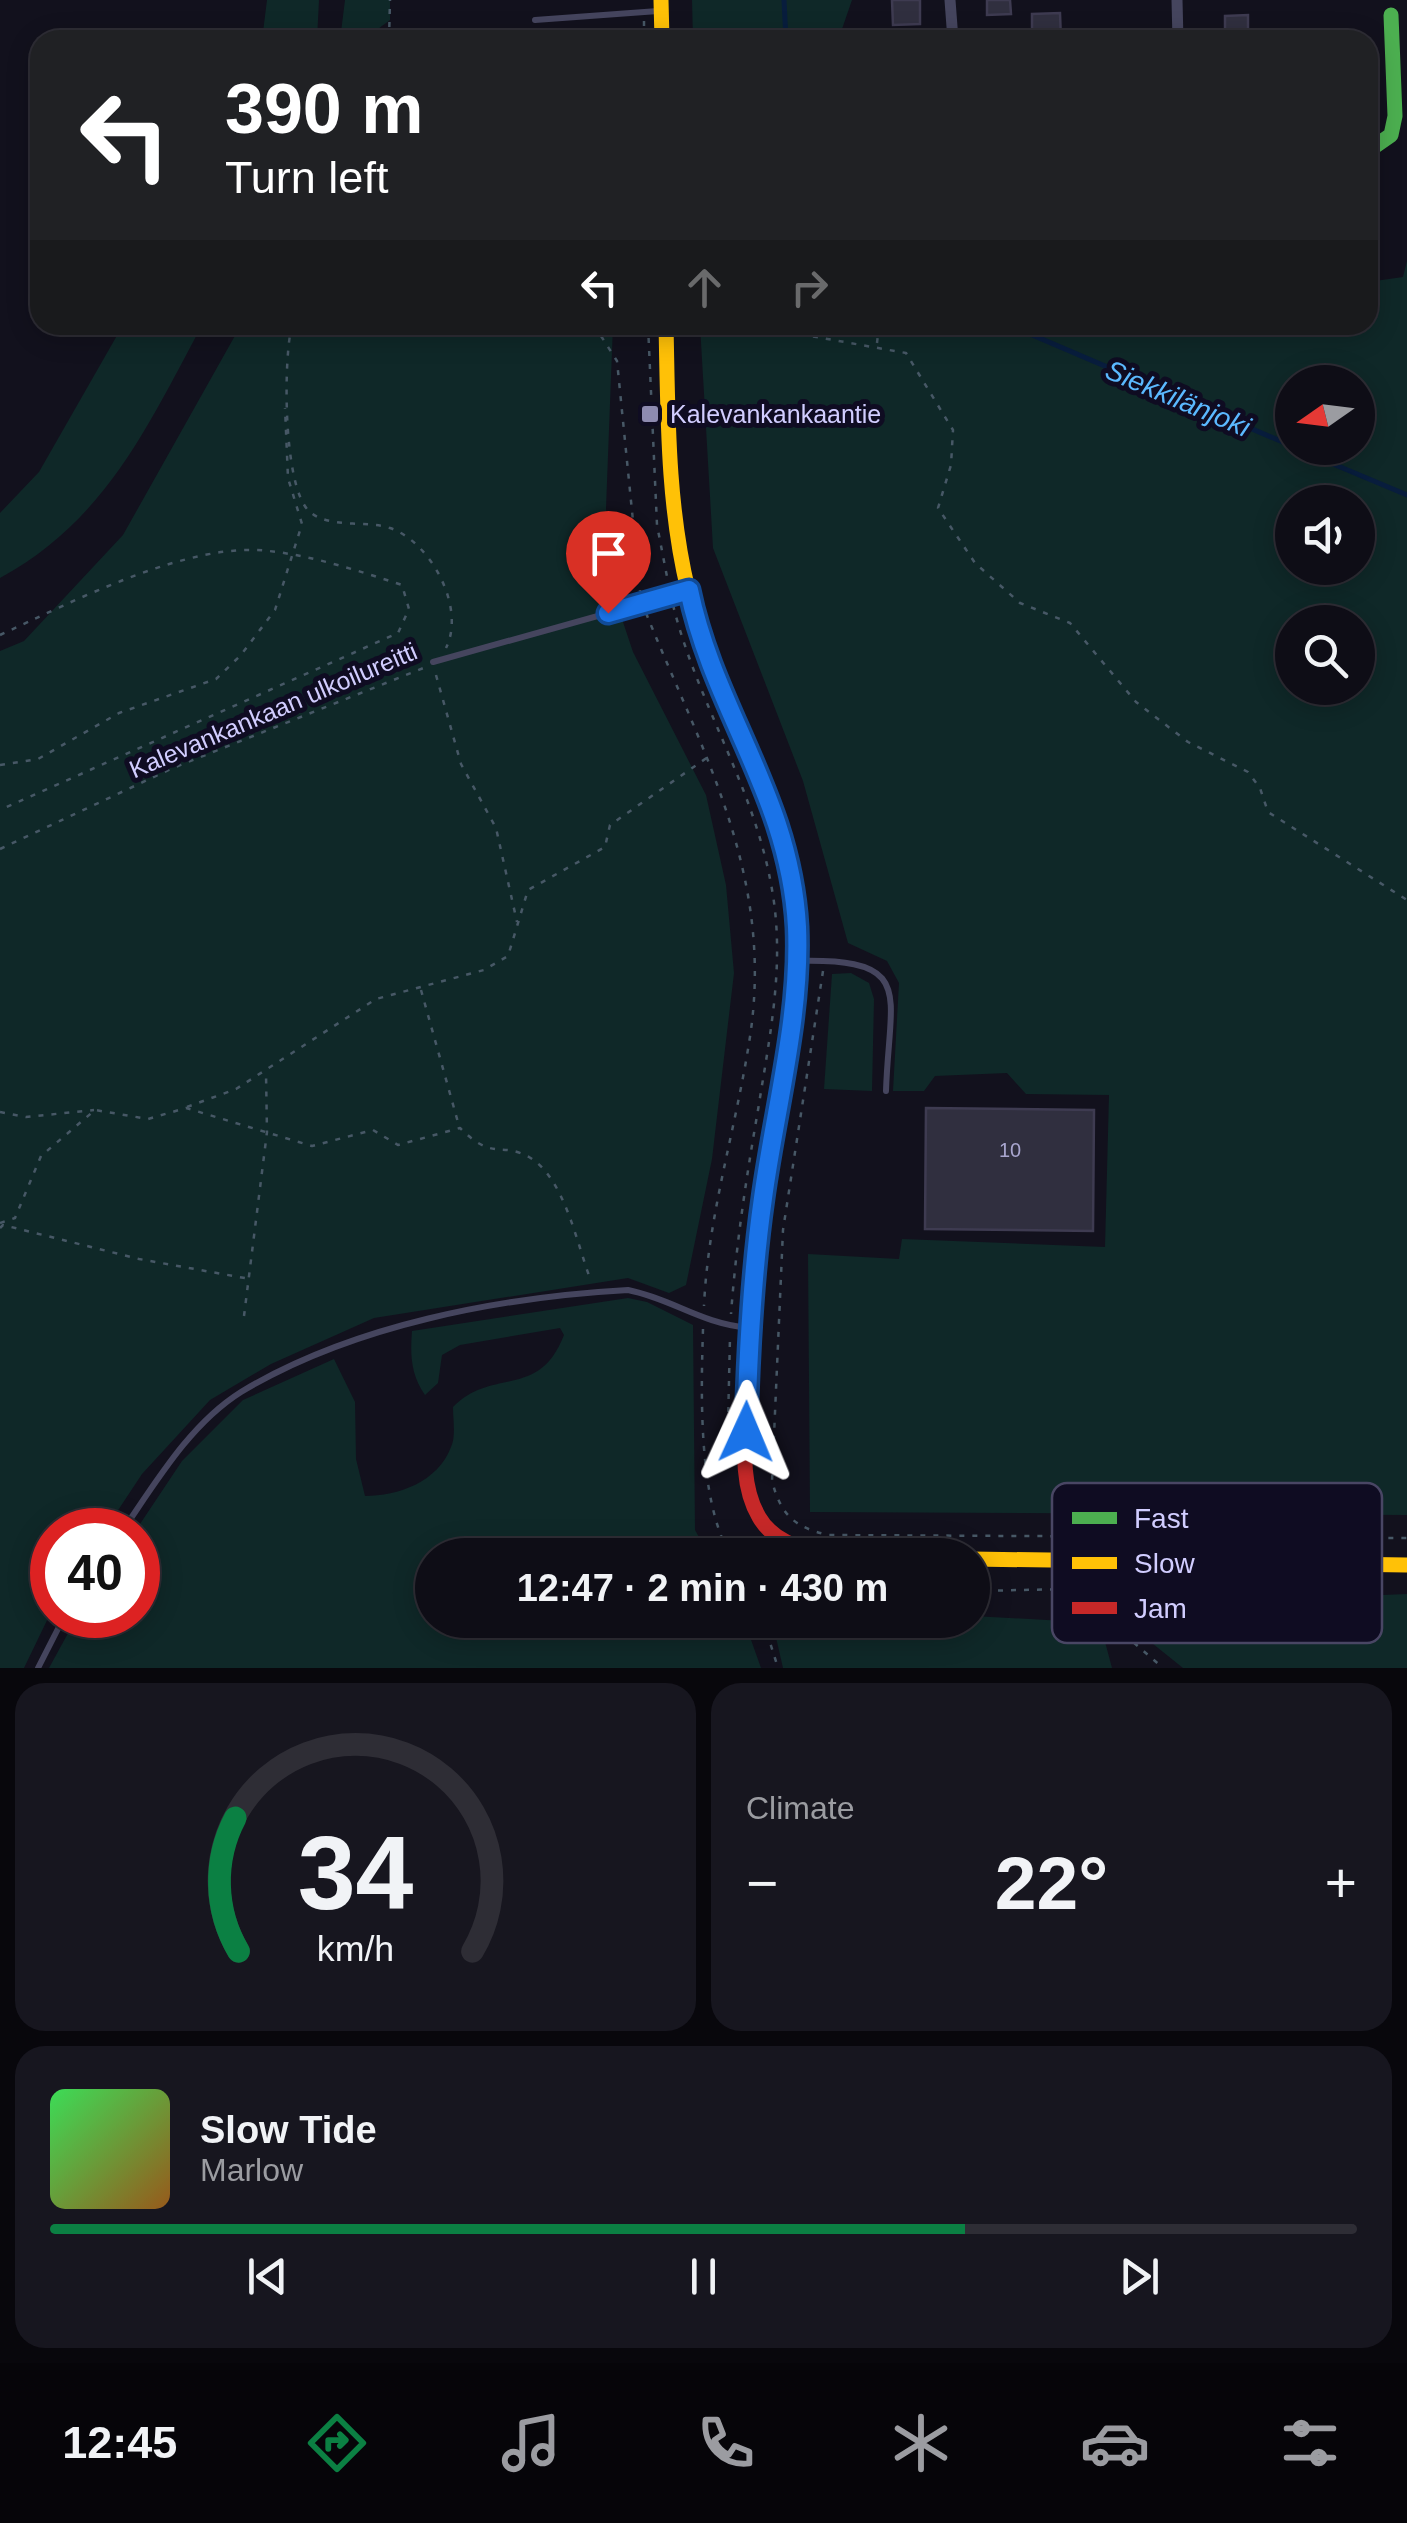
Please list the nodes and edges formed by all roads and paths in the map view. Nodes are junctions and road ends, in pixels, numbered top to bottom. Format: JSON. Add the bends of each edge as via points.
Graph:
{"nodes":[{"id":1,"x":390,"y":0,"type":"edge"},
{"id":2,"x":950,"y":0,"type":"edge"},
{"id":3,"x":1177,"y":0,"type":"edge"},
{"id":4,"x":661,"y":6,"type":"edge"},
{"id":5,"x":1391,"y":15,"type":"dead end"},
{"id":6,"x":534,"y":20,"type":"dead end"},
{"id":7,"x":389,"y":30,"type":"edge"},
{"id":8,"x":952,"y":30,"type":"edge"},
{"id":9,"x":1178,"y":30,"type":"edge"},
{"id":10,"x":1378,"y":144,"type":"edge"},
{"id":11,"x":291,"y":335,"type":"edge"},
{"id":12,"x":601,"y":335,"type":"edge"},
{"id":13,"x":648,"y":335,"type":"edge"},
{"id":14,"x":666,"y":335,"type":"edge"},
{"id":15,"x":816,"y":335,"type":"edge"},
{"id":16,"x":878,"y":335,"type":"edge"},
{"id":17,"x":877,"y":344,"type":"junction"},
{"id":18,"x":284,"y":392,"type":"junction"},
{"id":19,"x":292,"y":556,"type":"junction"},
{"id":20,"x":689,"y":590,"type":"junction"},
{"id":21,"x":670,"y":596,"type":"junction"},
{"id":22,"x":642,"y":603,"type":"junction"},
{"id":23,"x":0,"y":635,"type":"edge"},
{"id":24,"x":433,"y":662,"type":"junction"},
{"id":25,"x":709,"y":756,"type":"junction"},
{"id":26,"x":0,"y":765,"type":"edge"},
{"id":27,"x":0,"y":810,"type":"edge"},
{"id":28,"x":0,"y":849,"type":"edge"},
{"id":29,"x":1407,"y":900,"type":"edge"},
{"id":30,"x":518,"y":924,"type":"junction"},
{"id":31,"x":823,"y":960,"type":"junction"},
{"id":32,"x":796,"y":961,"type":"junction"},
{"id":33,"x":420,"y":987,"type":"junction"},
{"id":34,"x":266,"y":1071,"type":"junction"},
{"id":35,"x":886,"y":1091,"type":"dead end"},
{"id":36,"x":186,"y":1108,"type":"junction"},
{"id":37,"x":95,"y":1110,"type":"junction"},
{"id":38,"x":0,"y":1112,"type":"edge"},
{"id":39,"x":460,"y":1128,"type":"junction"},
{"id":40,"x":268,"y":1132,"type":"junction"},
{"id":41,"x":1,"y":1225,"type":"edge"},
{"id":42,"x":250,"y":1279,"type":"junction"},
{"id":43,"x":595,"y":1292,"type":"junction"},
{"id":44,"x":244,"y":1316,"type":"dead end"},
{"id":45,"x":703,"y":1321,"type":"junction"},
{"id":46,"x":730,"y":1326,"type":"junction"},
{"id":47,"x":750,"y":1328,"type":"junction"},
{"id":48,"x":728,"y":1425,"type":"dead end"},
{"id":49,"x":138,"y":1508,"type":"edge"},
{"id":50,"x":1052,"y":1536,"type":"edge"},
{"id":51,"x":722,"y":1538,"type":"edge"},
{"id":52,"x":775,"y":1538,"type":"edge"},
{"id":53,"x":1382,"y":1538,"type":"edge"},
{"id":54,"x":1407,"y":1538,"type":"edge"},
{"id":55,"x":990,"y":1559,"type":"edge"},
{"id":56,"x":1052,"y":1560,"type":"edge"},
{"id":57,"x":1382,"y":1565,"type":"edge"},
{"id":58,"x":1407,"y":1565,"type":"edge"},
{"id":59,"x":1052,"y":1589,"type":"edge"},
{"id":60,"x":990,"y":1591,"type":"edge"},
{"id":61,"x":53,"y":1638,"type":"edge"},
{"id":62,"x":769,"y":1638,"type":"edge"},
{"id":63,"x":1135,"y":1643,"type":"edge"},
{"id":64,"x":38,"y":1668,"type":"edge"},
{"id":65,"x":778,"y":1668,"type":"edge"},
{"id":66,"x":1164,"y":1668,"type":"edge"}],
"edges":[{"from":1,"to":7,"type":"path"},
{"from":2,"to":8,"type":"street"},
{"from":3,"to":9,"type":"street"},
{"from":4,"to":6,"type":"lane"},
{"from":5,"to":10,"type":"street","via":[[1395,116],[1392,136]]},
{"from":11,"to":18,"type":"path","name":"Kalevankankaan ulkoilureitti"},
{"from":12,"to":22,"type":"path","via":[[617,360]]},
{"from":13,"to":21,"type":"path","via":[[656,524]]},
{"from":14,"to":20,"type":"street","via":[[670,474]]},
{"from":15,"to":17,"type":"path"},
{"from":16,"to":17,"type":"path"},
{"from":17,"to":29,"type":"path","via":[[906,352],[948,416],[954,430],[938,508],[975,563],[1020,603],[1070,623],[1136,702],[1188,742],[1248,772],[1268,812]]},
{"from":18,"to":19,"type":"path","via":[[288,478],[302,524]]},
{"from":18,"to":24,"type":"path","name":"Kalevankankaan ulkoilureitti","via":[[296,482],[310,512],[401,532],[445,586],[449,643]]},
{"from":19,"to":23,"type":"path","via":[[266,550],[193,558],[112,584]]},
{"from":19,"to":26,"type":"path","via":[[276,610],[216,679],[118,713],[38,759]]},
{"from":19,"to":27,"type":"path","via":[[402,585],[409,608],[398,633]]},
{"from":20,"to":21,"type":"lane"},
{"from":20,"to":32,"type":"street","via":[[718,682],[778,816],[797,928]]},
{"from":21,"to":22,"type":"lane"},
{"from":21,"to":46,"type":"path","via":[[704,702],[755,814],[778,943],[778,987],[736,1241]]},
{"from":22,"to":24,"type":"lane"},
{"from":22,"to":25,"type":"path"},
{"from":24,"to":28,"type":"path","name":"Kalevankankaan ulkoilureitti","via":[[173,768]]},
{"from":24,"to":30,"type":"path","via":[[461,764],[496,828]]},
{"from":25,"to":30,"type":"path","via":[[610,825],[605,847],[528,890]]},
{"from":25,"to":45,"type":"path","via":[[745,880],[754,985],[750,1041],[706,1257]]},
{"from":30,"to":33,"type":"path","via":[[508,956],[484,970]]},
{"from":31,"to":32,"type":"lane"},
{"from":31,"to":35,"type":"lane","via":[[859,962],[882,972],[890,988]]},
{"from":31,"to":50,"type":"path","via":[[782,1230],[772,1480],[788,1518],[801,1529],[828,1535]]},
{"from":32,"to":47,"type":"street"},
{"from":33,"to":34,"type":"path","via":[[376,999]]},
{"from":33,"to":39,"type":"path"},
{"from":34,"to":36,"type":"path"},
{"from":34,"to":40,"type":"path"},
{"from":36,"to":37,"type":"path","via":[[148,1120]]},
{"from":36,"to":40,"type":"path"},
{"from":37,"to":38,"type":"path","via":[[26,1117]]},
{"from":37,"to":41,"type":"path","via":[[41,1156],[15,1218]]},
{"from":39,"to":40,"type":"path","via":[[398,1145],[374,1130],[312,1146]]},
{"from":39,"to":43,"type":"path","via":[[481,1148],[528,1157],[554,1185]]},
{"from":40,"to":42,"type":"path"},
{"from":41,"to":42,"type":"path"},
{"from":42,"to":44,"type":"path"},
{"from":43,"to":45,"type":"lane","via":[[650,1294]]},
{"from":43,"to":49,"type":"lane","via":[[380,1329],[239,1394],[180,1448]]},
{"from":45,"to":46,"type":"lane"},
{"from":45,"to":51,"type":"path","via":[[701,1391]]},
{"from":46,"to":47,"type":"lane"},
{"from":46,"to":48,"type":"path"},
{"from":47,"to":52,"type":"street","via":[[745,1468],[750,1498]]},
{"from":53,"to":54,"type":"path"},
{"from":55,"to":56,"type":"street"},
{"from":57,"to":58,"type":"street"},
{"from":59,"to":60,"type":"path"},
{"from":61,"to":64,"type":"lane"},
{"from":62,"to":65,"type":"path"},
{"from":63,"to":66,"type":"path"}]}
